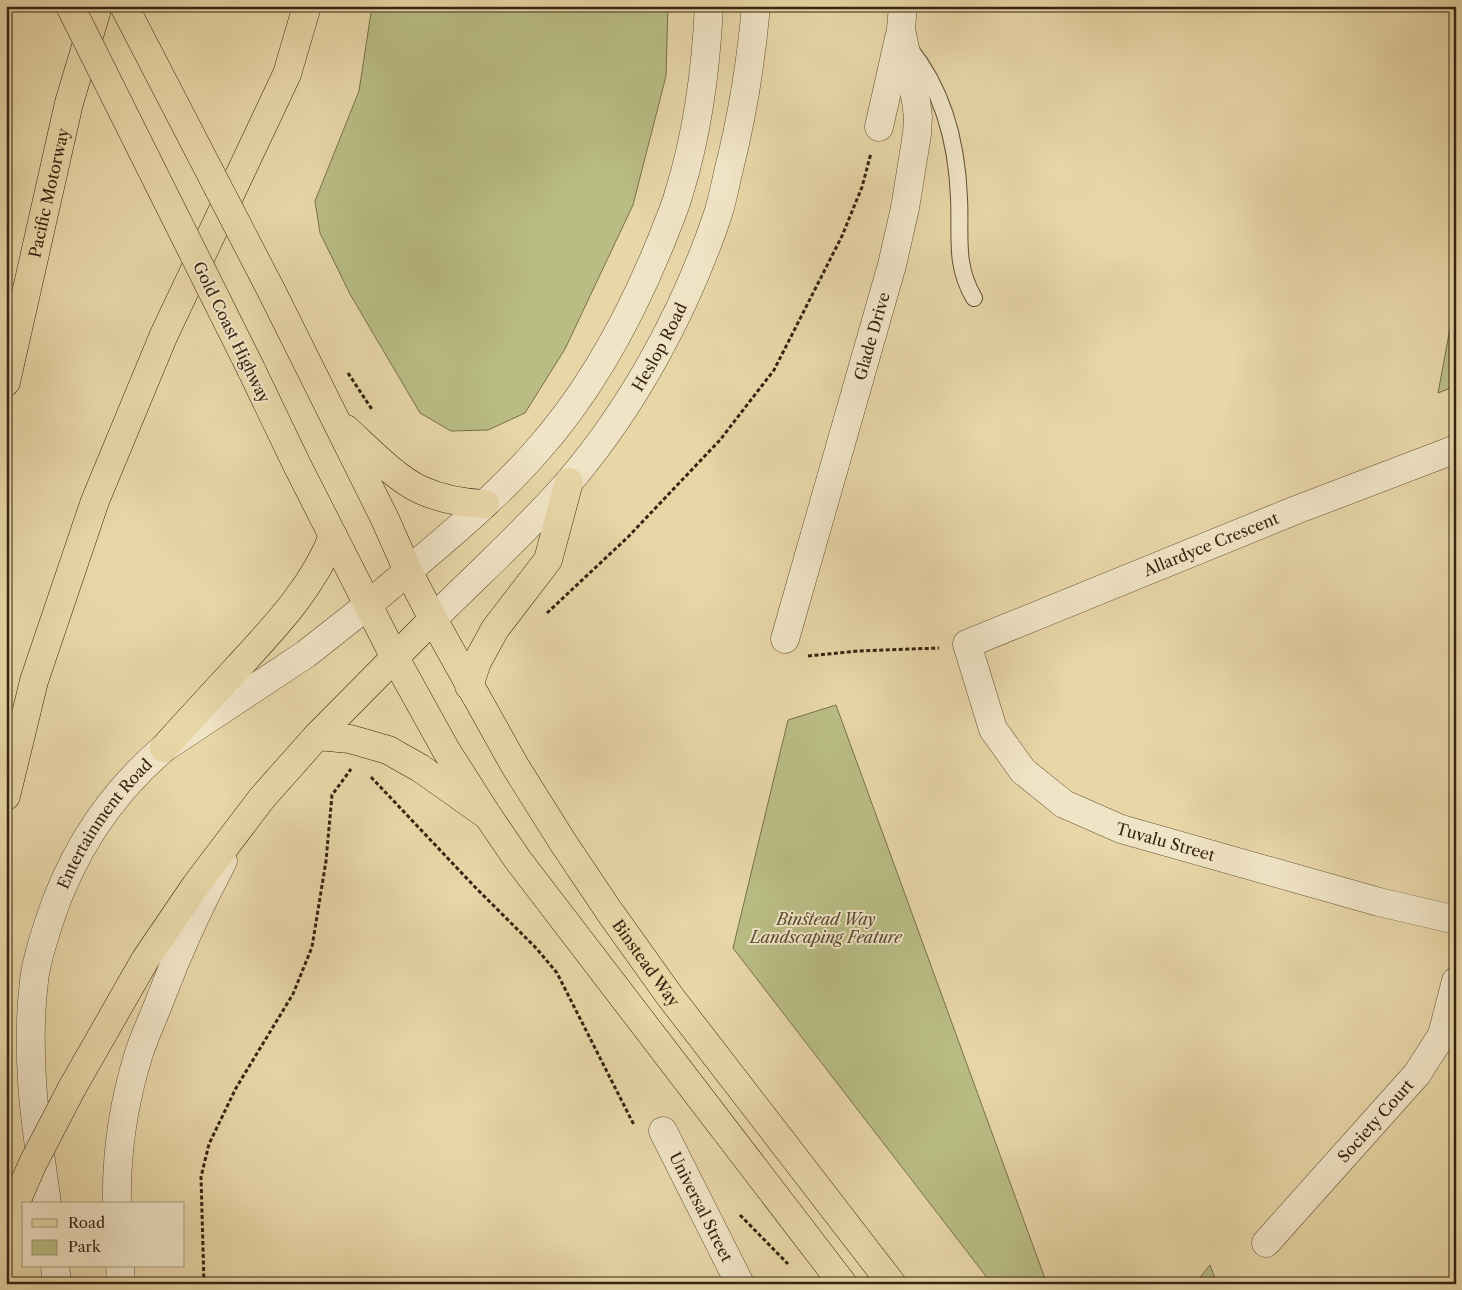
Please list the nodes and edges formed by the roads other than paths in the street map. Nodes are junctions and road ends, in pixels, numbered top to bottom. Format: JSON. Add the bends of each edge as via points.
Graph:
{"nodes":[{"id":1,"x":70,"y":6,"type":"edge"},
{"id":2,"x":98,"y":6,"type":"edge"},
{"id":3,"x":124,"y":6,"type":"edge"},
{"id":4,"x":307,"y":6,"type":"edge"},
{"id":5,"x":709,"y":6,"type":"edge"},
{"id":6,"x":756,"y":6,"type":"edge"},
{"id":7,"x":902,"y":25,"type":"edge"},
{"id":8,"x":879,"y":127,"type":"road end"},
{"id":9,"x":974,"y":298,"type":"dead end"},
{"id":10,"x":6,"y":382,"type":"edge"},
{"id":11,"x":335,"y":419,"type":"junction"},
{"id":12,"x":1456,"y":449,"type":"edge"},
{"id":13,"x":569,"y":482,"type":"junction"},
{"id":14,"x":485,"y":504,"type":"junction"},
{"id":15,"x":334,"y":536,"type":"junction"},
{"id":16,"x":408,"y":571,"type":"junction"},
{"id":17,"x":368,"y":605,"type":"junction"},
{"id":18,"x":433,"y":619,"type":"junction"},
{"id":19,"x":785,"y":639,"type":"road end"},
{"id":20,"x":967,"y":644,"type":"joint"},
{"id":21,"x":395,"y":658,"type":"junction"},
{"id":22,"x":469,"y":686,"type":"junction"},
{"id":23,"x":317,"y":736,"type":"junction"},
{"id":24,"x":164,"y":748,"type":"junction"},
{"id":25,"x":6,"y":796,"type":"edge"},
{"id":26,"x":262,"y":798,"type":"junction"},
{"id":27,"x":488,"y":816,"type":"junction"},
{"id":28,"x":1456,"y":920,"type":"edge"},
{"id":29,"x":1456,"y":981,"type":"edge"},
{"id":30,"x":663,"y":1131,"type":"dead end"},
{"id":31,"x":47,"y":1202,"type":"edge"},
{"id":32,"x":117,"y":1202,"type":"edge"},
{"id":33,"x":8,"y":1221,"type":"edge"},
{"id":34,"x":1266,"y":1243,"type":"dead end"},
{"id":35,"x":56,"y":1268,"type":"edge"},
{"id":36,"x":120,"y":1268,"type":"edge"},
{"id":37,"x":57,"y":1284,"type":"edge"},
{"id":38,"x":121,"y":1284,"type":"edge"},
{"id":39,"x":740,"y":1284,"type":"edge"},
{"id":40,"x":843,"y":1284,"type":"edge"},
{"id":41,"x":892,"y":1284,"type":"edge"}],
"edges":[{"from":1,"to":15,"type":"main road","name":"Gold Coast Highway","bridge":true},
{"from":2,"to":10,"type":"main road","name":"Pacific Motorway","via":[[69,104]]},
{"from":3,"to":11,"type":"main road","bridge":true},
{"from":4,"to":25,"type":"main road","via":[[287,74],[163,338],[95,501],[34,681]]},
{"from":5,"to":14,"type":"street","via":[[706,63],[695,129],[679,193],[653,260],[624,322],[570,409],[537,452]]},
{"from":6,"to":13,"type":"street","name":"Heslop Road","via":[[744,101],[715,222],[672,324],[643,376],[601,441]]},
{"from":7,"to":8,"type":"street"},
{"from":7,"to":9,"type":"lane","via":[[944,110],[958,167],[961,269]]},
{"from":7,"to":19,"type":"street","name":"Glade Drive","via":[[918,117],[905,208],[892,266]]},
{"from":11,"to":14,"type":"main road","via":[[404,480],[460,503]]},
{"from":11,"to":16,"type":"main road"},
{"from":12,"to":20,"type":"street","name":"Allardyce Crescent","via":[[1296,510]]},
{"from":13,"to":18,"type":"street","name":"Heslop Road"},
{"from":13,"to":22,"type":"main road","via":[[548,560],[494,629]]},
{"from":14,"to":16,"type":"street"},
{"from":15,"to":17,"type":"main road","name":"Gold Coast Highway"},
{"from":15,"to":24,"type":"main road","via":[[324,559],[294,604]]},
{"from":16,"to":17,"type":"main road","name":"Entertainment Road"},
{"from":16,"to":18,"type":"main road"},
{"from":17,"to":21,"type":"main road","name":"Gold Coast Highway"},
{"from":17,"to":24,"type":"street","name":"Entertainment Road","via":[[306,654]]},
{"from":18,"to":21,"type":"main road"},
{"from":18,"to":22,"type":"main road","name":"Binstead Way"},
{"from":20,"to":28,"type":"street","name":"Tuvalu Street","via":[[993,729],[1023,771],[1064,804],[1121,829],[1379,902]]},
{"from":21,"to":23,"type":"main road"},
{"from":21,"to":27,"type":"main road","via":[[431,725]]},
{"from":22,"to":41,"type":"main road","name":"Binstead Way","via":[[520,774],[614,918],[669,995]]},
{"from":23,"to":26,"type":"main road"},
{"from":23,"to":27,"type":"main road","via":[[350,739],[363,754],[388,750],[420,768]]},
{"from":24,"to":31,"type":"street","name":"Entertainment Road","via":[[106,807],[72,864],[57,896],[43,940],[34,979],[31,1058]]},
{"from":26,"to":32,"type":"street","via":[[233,843],[194,920],[171,969],[139,1054],[127,1099],[117,1174]]},
{"from":26,"to":33,"type":"main road","bridge":true,"via":[[201,878],[146,960],[72,1088]]},
{"from":27,"to":40,"type":"main road","via":[[561,917]]},
{"from":29,"to":34,"type":"street","name":"Society Court","via":[[1442,1035],[1417,1074]]},
{"from":30,"to":39,"type":"street","name":"Universal Street"},
{"from":35,"to":37,"type":"street"},
{"from":36,"to":38,"type":"street"}]}
